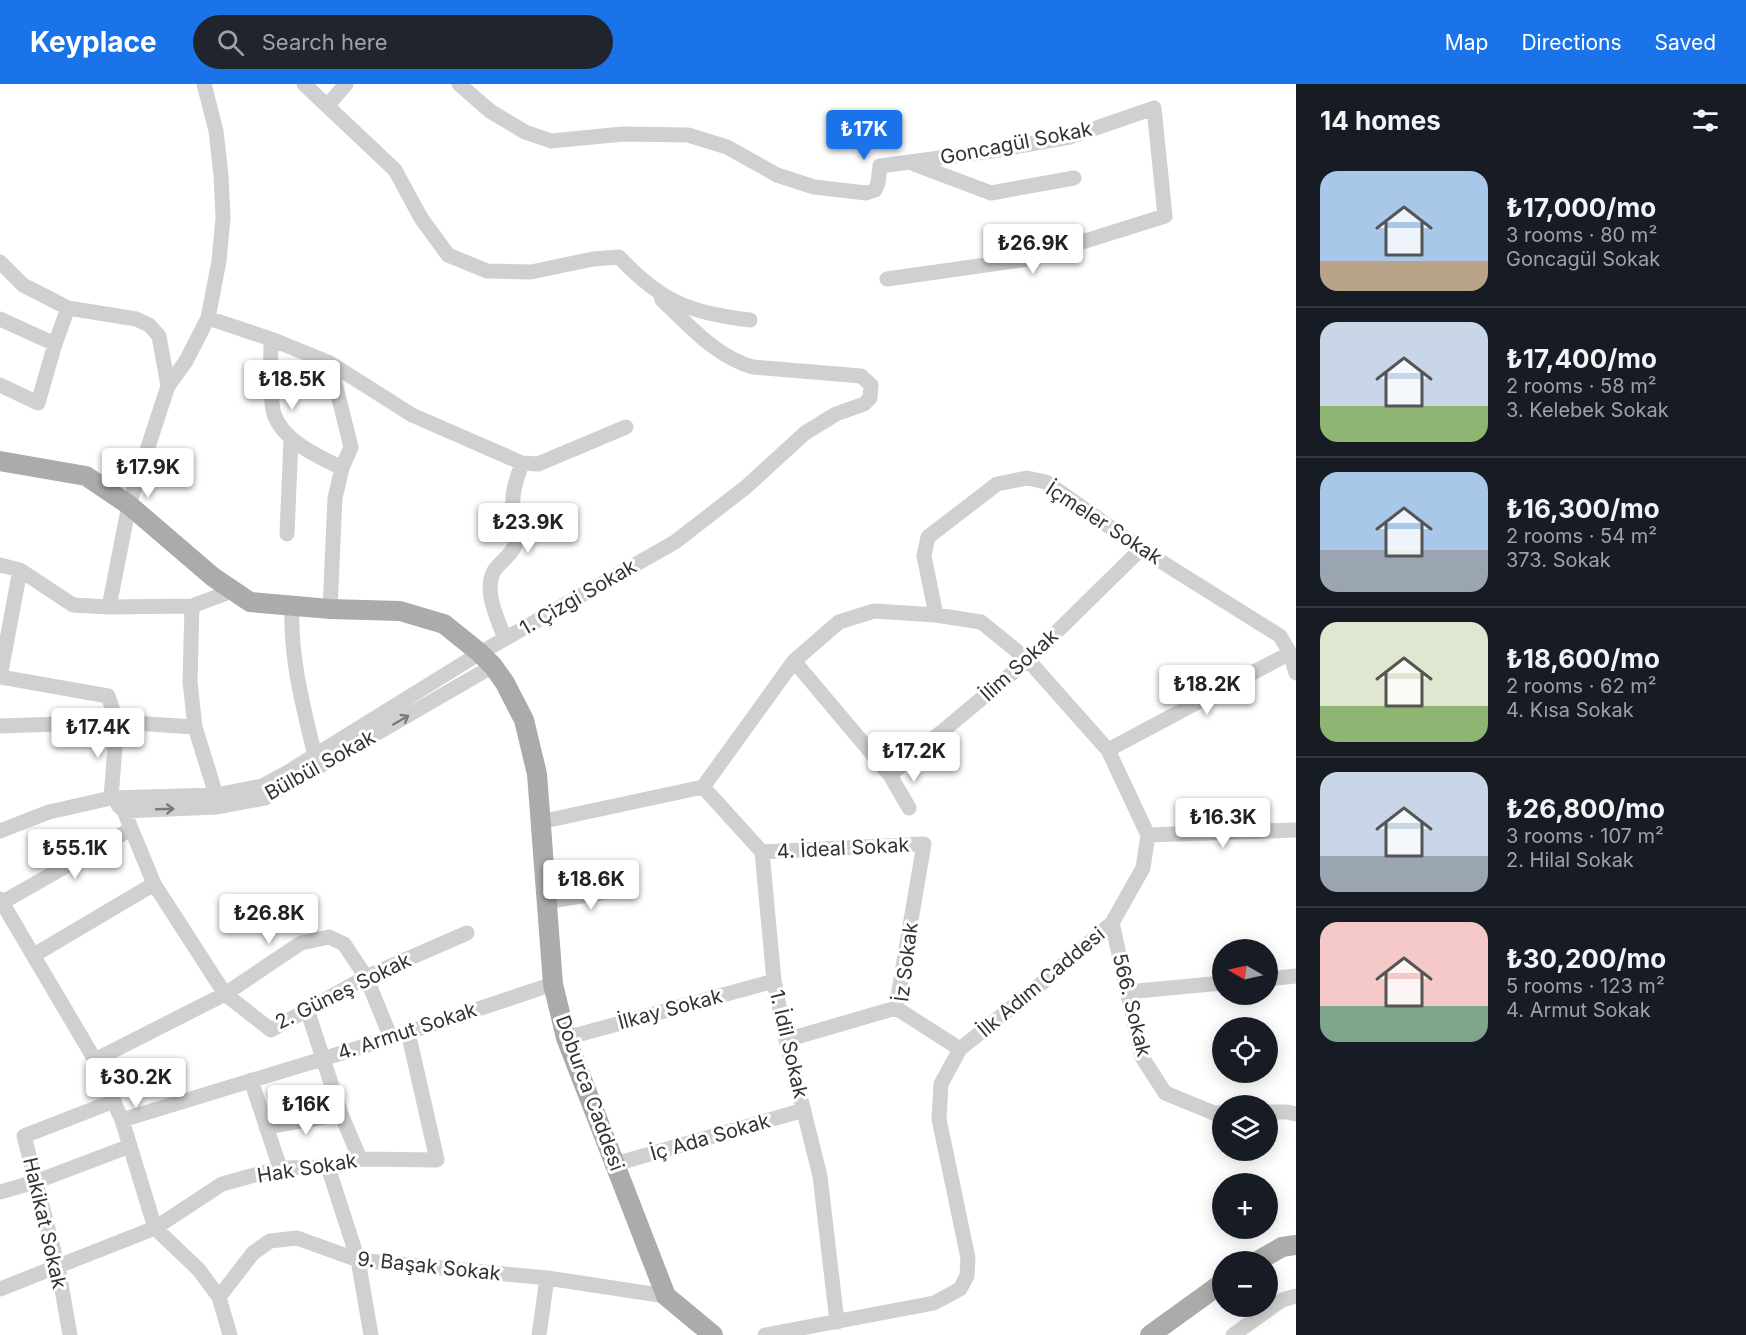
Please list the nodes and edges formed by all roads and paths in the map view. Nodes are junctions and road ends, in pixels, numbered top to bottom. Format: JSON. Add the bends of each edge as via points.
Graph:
{"nodes":[{"id":1,"x":204,"y":84,"type":"edge"},
{"id":2,"x":304,"y":84,"type":"edge"},
{"id":3,"x":346,"y":84,"type":"edge"},
{"id":4,"x":459,"y":84,"type":"edge"},
{"id":5,"x":328,"y":105,"type":"junction"},
{"id":6,"x":912,"y":163,"type":"junction"},
{"id":7,"x":1074,"y":178,"type":"dead end"},
{"id":8,"x":0,"y":262,"type":"edge"},
{"id":9,"x":887,"y":279,"type":"dead end"},
{"id":10,"x":660,"y":293,"type":"junction"},
{"id":11,"x":68,"y":308,"type":"junction"},
{"id":12,"x":208,"y":318,"type":"junction"},
{"id":13,"x":0,"y":320,"type":"edge"},
{"id":14,"x":750,"y":320,"type":"dead end"},
{"id":15,"x":271,"y":339,"type":"junction"},
{"id":16,"x":54,"y":344,"type":"junction"},
{"id":17,"x":330,"y":363,"type":"junction"},
{"id":18,"x":0,"y":385,"type":"edge"},
{"id":19,"x":168,"y":386,"type":"junction"},
{"id":20,"x":626,"y":427,"type":"dead end"},
{"id":21,"x":291,"y":439,"type":"junction"},
{"id":22,"x":0,"y":461,"type":"edge"},
{"id":23,"x":522,"y":463,"type":"junction"},
{"id":24,"x":342,"y":468,"type":"junction"},
{"id":25,"x":129,"y":505,"type":"junction"},
{"id":26,"x":287,"y":534,"type":"dead end"},
{"id":27,"x":1142,"y":549,"type":"junction"},
{"id":28,"x":0,"y":565,"type":"edge"},
{"id":29,"x":20,"y":570,"type":"junction"},
{"id":30,"x":232,"y":591,"type":"junction"},
{"id":31,"x":192,"y":606,"type":"junction"},
{"id":32,"x":109,"y":607,"type":"junction"},
{"id":33,"x":292,"y":607,"type":"junction"},
{"id":34,"x":330,"y":609,"type":"junction"},
{"id":35,"x":936,"y":615,"type":"junction"},
{"id":36,"x":505,"y":639,"type":"junction"},
{"id":37,"x":1290,"y":653,"type":"junction"},
{"id":38,"x":487,"y":660,"type":"junction"},
{"id":39,"x":1028,"y":660,"type":"junction"},
{"id":40,"x":794,"y":661,"type":"junction"},
{"id":41,"x":1296,"y":673,"type":"edge"},
{"id":42,"x":117,"y":722,"type":"junction"},
{"id":43,"x":0,"y":726,"type":"edge"},
{"id":44,"x":195,"y":727,"type":"junction"},
{"id":45,"x":1108,"y":750,"type":"junction"},
{"id":46,"x":318,"y":761,"type":"junction"},
{"id":47,"x":890,"y":774,"type":"junction"},
{"id":48,"x":703,"y":787,"type":"junction"},
{"id":49,"x":216,"y":795,"type":"junction"},
{"id":50,"x":111,"y":798,"type":"junction"},
{"id":51,"x":909,"y":808,"type":"dead end"},
{"id":52,"x":124,"y":811,"type":"junction"},
{"id":53,"x":540,"y":822,"type":"junction"},
{"id":54,"x":131,"y":829,"type":"junction"},
{"id":55,"x":1296,"y":830,"type":"edge"},
{"id":56,"x":0,"y":831,"type":"edge"},
{"id":57,"x":1148,"y":835,"type":"junction"},
{"id":58,"x":924,"y":844,"type":"joint"},
{"id":59,"x":762,"y":852,"type":"junction"},
{"id":60,"x":154,"y":884,"type":"junction"},
{"id":61,"x":630,"y":888,"type":"dead end"},
{"id":62,"x":1,"y":900,"type":"edge"},
{"id":63,"x":545,"y":902,"type":"junction"},
{"id":64,"x":1112,"y":923,"type":"junction"},
{"id":65,"x":467,"y":933,"type":"dead end"},
{"id":66,"x":34,"y":955,"type":"junction"},
{"id":67,"x":1296,"y":976,"type":"edge"},
{"id":68,"x":366,"y":977,"type":"junction"},
{"id":69,"x":1278,"y":978,"type":"edge"},
{"id":70,"x":774,"y":981,"type":"junction"},
{"id":71,"x":553,"y":984,"type":"junction"},
{"id":72,"x":1212,"y":984,"type":"edge"},
{"id":73,"x":1127,"y":992,"type":"junction"},
{"id":74,"x":225,"y":994,"type":"junction"},
{"id":75,"x":896,"y":1008,"type":"junction"},
{"id":76,"x":308,"y":1010,"type":"junction"},
{"id":77,"x":408,"y":1032,"type":"junction"},
{"id":78,"x":391,"y":1038,"type":"junction"},
{"id":79,"x":566,"y":1038,"type":"junction"},
{"id":80,"x":786,"y":1040,"type":"junction"},
{"id":81,"x":960,"y":1049,"type":"junction"},
{"id":82,"x":324,"y":1058,"type":"junction"},
{"id":83,"x":96,"y":1060,"type":"junction"},
{"id":84,"x":251,"y":1080,"type":"junction"},
{"id":85,"x":114,"y":1101,"type":"junction"},
{"id":86,"x":804,"y":1110,"type":"junction"},
{"id":87,"x":1212,"y":1112,"type":"edge"},
{"id":88,"x":1278,"y":1112,"type":"edge"},
{"id":89,"x":341,"y":1114,"type":"junction"},
{"id":90,"x":1296,"y":1114,"type":"edge"},
{"id":91,"x":122,"y":1120,"type":"junction"},
{"id":92,"x":266,"y":1127,"type":"junction"},
{"id":93,"x":130,"y":1146,"type":"junction"},
{"id":94,"x":360,"y":1159,"type":"junction"},
{"id":95,"x":615,"y":1164,"type":"junction"},
{"id":96,"x":328,"y":1167,"type":"junction"},
{"id":97,"x":280,"y":1168,"type":"junction"},
{"id":98,"x":35,"y":1182,"type":"junction"},
{"id":99,"x":0,"y":1192,"type":"edge"},
{"id":100,"x":155,"y":1227,"type":"junction"},
{"id":101,"x":1296,"y":1245,"type":"edge"},
{"id":102,"x":1275,"y":1251,"type":"edge"},
{"id":103,"x":358,"y":1260,"type":"junction"},
{"id":104,"x":57,"y":1268,"type":"junction"},
{"id":105,"x":547,"y":1278,"type":"junction"},
{"id":106,"x":0,"y":1289,"type":"edge"},
{"id":107,"x":1212,"y":1290,"type":"edge"},
{"id":108,"x":666,"y":1296,"type":"junction"},
{"id":109,"x":1296,"y":1296,"type":"edge"},
{"id":110,"x":219,"y":1297,"type":"junction"},
{"id":111,"x":837,"y":1322,"type":"junction"},
{"id":112,"x":70,"y":1335,"type":"edge"},
{"id":113,"x":230,"y":1335,"type":"edge"},
{"id":114,"x":371,"y":1335,"type":"edge"},
{"id":115,"x":539,"y":1335,"type":"edge"},
{"id":116,"x":713,"y":1335,"type":"edge"},
{"id":117,"x":765,"y":1335,"type":"edge"},
{"id":118,"x":1150,"y":1335,"type":"edge"},
{"id":119,"x":1233,"y":1335,"type":"edge"}],
"edges":[{"from":1,"to":12,"type":"street","via":[[216,131],[223,218]]},
{"from":2,"to":5,"type":"street"},
{"from":3,"to":5,"type":"street"},
{"from":4,"to":6,"type":"street","name":"Goncagül Sokak","via":[[499,116],[525,132],[551,141],[623,134],[688,135],[727,147],[777,175],[814,187],[866,193],[875,189],[880,166]]},
{"from":5,"to":10,"type":"street","via":[[395,170],[421,218],[448,255],[487,271],[531,272],[619,257]]},
{"from":6,"to":7,"type":"street","name":"Goncagül Sokak","via":[[992,193]]},
{"from":6,"to":9,"type":"street","name":"Goncagül Sokak","via":[[1070,137],[1154,108],[1165,216],[1028,259]]},
{"from":8,"to":11,"type":"street","via":[[23,285]]},
{"from":10,"to":14,"type":"street","via":[[674,303],[716,316]]},
{"from":10,"to":36,"type":"street","name":"1. Çizgi Sokak","via":[[662,300],[715,349],[742,364],[861,376],[869,381],[870,398],[805,433],[746,487],[675,542]]},
{"from":11,"to":16,"type":"street"},
{"from":11,"to":19,"type":"street","via":[[136,319],[149,325],[159,336]]},
{"from":12,"to":15,"type":"street"},
{"from":12,"to":19,"type":"street"},
{"from":13,"to":16,"type":"street"},
{"from":15,"to":17,"type":"street"},
{"from":15,"to":21,"type":"street","via":[[274,415]]},
{"from":16,"to":18,"type":"street","via":[[38,403]]},
{"from":17,"to":23,"type":"street","via":[[412,415]]},
{"from":17,"to":24,"type":"street","via":[[351,447]]},
{"from":19,"to":25,"type":"street"},
{"from":20,"to":23,"type":"street","via":[[538,464]]},
{"from":21,"to":24,"type":"street"},
{"from":21,"to":26,"type":"street"},
{"from":22,"to":25,"type":"main road","name":"Doburca Caddesi","via":[[86,476]]},
{"from":23,"to":36,"type":"street","via":[[512,501],[517,539],[507,558],[494,570],[490,586]]},
{"from":24,"to":34,"type":"street","via":[[335,498]]},
{"from":25,"to":30,"type":"main road","name":"Doburca Caddesi"},
{"from":25,"to":32,"type":"street"},
{"from":27,"to":35,"type":"street","name":"İçmeler Sokak","via":[[1046,482],[1027,478],[997,484],[928,537],[924,556]]},
{"from":27,"to":37,"type":"street","name":"İçmeler Sokak","via":[[1280,636]]},
{"from":27,"to":39,"type":"street","name":"İlim Sokak"},
{"from":28,"to":29,"type":"street"},
{"from":29,"to":32,"type":"street","via":[[73,605]]},
{"from":29,"to":42,"type":"street","via":[[0,677],[108,696]]},
{"from":30,"to":31,"type":"street"},
{"from":30,"to":33,"type":"main road","name":"Doburca Caddesi","via":[[250,602]]},
{"from":31,"to":32,"type":"street"},
{"from":31,"to":44,"type":"street","via":[[190,682]]},
{"from":33,"to":34,"type":"main road","name":"Doburca Caddesi"},
{"from":33,"to":46,"type":"street","via":[[291,635],[298,689]]},
{"from":34,"to":38,"type":"main road","name":"Doburca Caddesi","via":[[400,611],[444,624]]},
{"from":35,"to":39,"type":"street","via":[[981,622]]},
{"from":35,"to":40,"type":"street","via":[[874,611],[839,622]]},
{"from":36,"to":38,"type":"street","name":"1. Çizgi Sokak"},
{"from":37,"to":41,"type":"street","name":"İçmeler Sokak"},
{"from":37,"to":45,"type":"street"},
{"from":38,"to":46,"type":"street","name":"Bülbül Sokak"},
{"from":38,"to":53,"type":"main road","name":"Doburca Caddesi","via":[[505,683],[524,720],[537,774]]},
{"from":39,"to":45,"type":"street"},
{"from":39,"to":47,"type":"street","name":"İlim Sokak"},
{"from":40,"to":47,"type":"street"},
{"from":40,"to":48,"type":"street"},
{"from":42,"to":43,"type":"street"},
{"from":42,"to":44,"type":"street"},
{"from":42,"to":50,"type":"street"},
{"from":44,"to":49,"type":"street"},
{"from":45,"to":57,"type":"street"},
{"from":46,"to":49,"type":"street","name":"Bülbül Sokak","via":[[262,786]]},
{"from":52,"to":46,"type":"street","name":"Bülbül Sokak","one_way":true,"via":[[216,807],[265,798]]},
{"from":47,"to":51,"type":"street"},
{"from":48,"to":53,"type":"street"},
{"from":48,"to":59,"type":"street"},
{"from":49,"to":50,"type":"street","name":"Bülbül Sokak"},
{"from":50,"to":52,"type":"street"},
{"from":50,"to":56,"type":"street","name":"Bülbül Sokak","via":[[49,812]]},
{"from":52,"to":54,"type":"street"},
{"from":53,"to":63,"type":"main road","name":"Doburca Caddesi"},
{"from":54,"to":60,"type":"street"},
{"from":54,"to":62,"type":"street"},
{"from":55,"to":57,"type":"street"},
{"from":57,"to":64,"type":"street","name":"İlk Adım Caddesi","via":[[1143,868]]},
{"from":58,"to":59,"type":"street","name":"4. İdeal Sokak"},
{"from":58,"to":75,"type":"street","name":"İz Sokak"},
{"from":59,"to":70,"type":"street","name":"1. İdil Sokak"},
{"from":60,"to":66,"type":"street"},
{"from":60,"to":74,"type":"street"},
{"from":61,"to":63,"type":"street"},
{"from":62,"to":66,"type":"street"},
{"from":63,"to":71,"type":"main road","name":"Doburca Caddesi"},
{"from":64,"to":73,"type":"street","name":"566. Sokak"},
{"from":64,"to":81,"type":"street","name":"İlk Adım Caddesi"},
{"from":65,"to":68,"type":"street","name":"2. Güneş Sokak"},
{"from":66,"to":83,"type":"street"},
{"from":67,"to":69,"type":"street"},
{"from":68,"to":74,"type":"street","via":[[344,944],[329,937],[301,943]]},
{"from":68,"to":76,"type":"street","name":"2. Güneş Sokak"},
{"from":68,"to":78,"type":"street"},
{"from":70,"to":79,"type":"street","name":"İlkay Sokak"},
{"from":70,"to":80,"type":"street","name":"1. İdil Sokak"},
{"from":71,"to":77,"type":"street","name":"4. Armut Sokak"},
{"from":71,"to":79,"type":"main road","name":"Doburca Caddesi"},
{"from":72,"to":73,"type":"street"},
{"from":73,"to":87,"type":"street","name":"566. Sokak","via":[[1142,1057],[1165,1093]]},
{"from":74,"to":76,"type":"street","name":"2. Güneş Sokak","via":[[271,1030]]},
{"from":74,"to":83,"type":"street"},
{"from":75,"to":80,"type":"street"},
{"from":75,"to":81,"type":"street","name":"İz Sokak"},
{"from":76,"to":82,"type":"street"},
{"from":77,"to":78,"type":"street","name":"4. Armut Sokak"},
{"from":77,"to":94,"type":"street","name":"Hak Sokak","via":[[437,1160]]},
{"from":78,"to":82,"type":"street","name":"4. Armut Sokak"},
{"from":79,"to":95,"type":"main road","name":"Doburca Caddesi"},
{"from":80,"to":86,"type":"street","name":"1. İdil Sokak"},
{"from":81,"to":111,"type":"street","name":"İlk Adım Caddesi","via":[[941,1084],[939,1119],[968,1258],[967,1276],[960,1289],[934,1303]]},
{"from":82,"to":84,"type":"street","name":"4. Armut Sokak"},
{"from":82,"to":89,"type":"street"},
{"from":83,"to":85,"type":"street"},
{"from":84,"to":91,"type":"street","name":"4. Armut Sokak"},
{"from":84,"to":92,"type":"street"},
{"from":85,"to":91,"type":"street"},
{"from":85,"to":98,"type":"street","name":"Hakikat Sokak","via":[[24,1136]]},
{"from":86,"to":95,"type":"street","name":"İç Ada Sokak"},
{"from":86,"to":111,"type":"street","name":"1. İdil Sokak","via":[[819,1176]]},
{"from":88,"to":90,"type":"street"},
{"from":89,"to":92,"type":"street"},
{"from":89,"to":94,"type":"street"},
{"from":91,"to":93,"type":"street"},
{"from":92,"to":97,"type":"street"},
{"from":93,"to":98,"type":"street"},
{"from":93,"to":100,"type":"street"},
{"from":94,"to":96,"type":"street","name":"Hak Sokak"},
{"from":95,"to":108,"type":"main road","name":"Doburca Caddesi"},
{"from":96,"to":97,"type":"street","name":"Hak Sokak"},
{"from":96,"to":103,"type":"street"},
{"from":97,"to":100,"type":"street","name":"Hak Sokak","via":[[222,1184]]},
{"from":98,"to":99,"type":"street"},
{"from":98,"to":104,"type":"street","name":"Hakikat Sokak"},
{"from":100,"to":104,"type":"street","name":"Hak Sokak"},
{"from":100,"to":110,"type":"street","via":[[199,1270]]},
{"from":101,"to":102,"type":"main road"},
{"from":103,"to":105,"type":"street","name":"9. Başak Sokak"},
{"from":103,"to":110,"type":"street","name":"9. Başak Sokak","via":[[297,1238],[270,1241],[253,1253]]},
{"from":103,"to":114,"type":"street"},
{"from":104,"to":106,"type":"street","name":"Hak Sokak"},
{"from":104,"to":112,"type":"street","name":"Hakikat Sokak"},
{"from":105,"to":108,"type":"street","name":"9. Başak Sokak"},
{"from":105,"to":115,"type":"street"},
{"from":107,"to":118,"type":"main road"},
{"from":108,"to":116,"type":"main road","name":"Doburca Caddesi"},
{"from":109,"to":119,"type":"street","via":[[1282,1300]]},
{"from":110,"to":113,"type":"street"},
{"from":111,"to":117,"type":"street","name":"İlk Adım Caddesi"}]}
